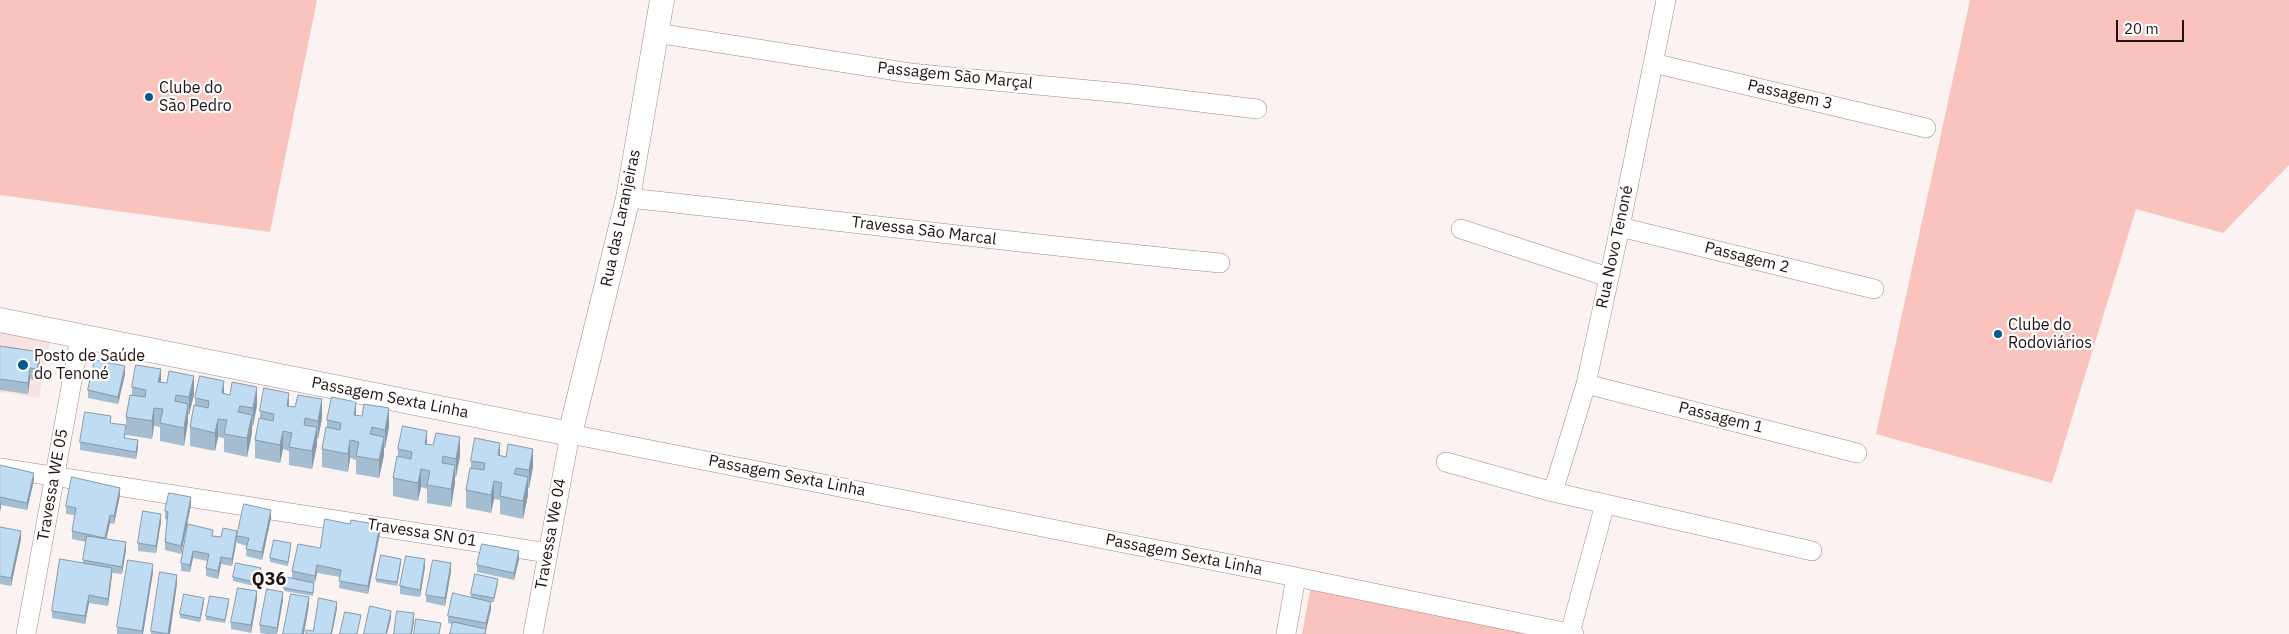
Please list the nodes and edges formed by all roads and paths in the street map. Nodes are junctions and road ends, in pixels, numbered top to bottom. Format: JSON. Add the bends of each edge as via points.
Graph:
{"nodes":[{"id":1,"x":662,"y":0,"type":"edge"},
{"id":2,"x":1666,"y":0,"type":"edge"},
{"id":3,"x":656,"y":33,"type":"junction"},
{"id":4,"x":1653,"y":62,"type":"junction"},
{"id":5,"x":1256,"y":108,"type":"dead end"},
{"id":6,"x":1926,"y":128,"type":"dead end"},
{"id":7,"x":628,"y":198,"type":"junction"},
{"id":8,"x":1620,"y":227,"type":"junction"},
{"id":9,"x":1461,"y":229,"type":"dead end"},
{"id":10,"x":1220,"y":263,"type":"dead end"},
{"id":11,"x":1608,"y":277,"type":"junction"},
{"id":12,"x":1874,"y":289,"type":"dead end"},
{"id":13,"x":0,"y":320,"type":"edge"},
{"id":14,"x":80,"y":337,"type":"junction"},
{"id":15,"x":1586,"y":384,"type":"junction"},
{"id":16,"x":570,"y":434,"type":"junction"},
{"id":17,"x":1857,"y":453,"type":"dead end"},
{"id":18,"x":1446,"y":462,"type":"dead end"},
{"id":19,"x":0,"y":468,"type":"edge"},
{"id":20,"x":54,"y":477,"type":"junction"},
{"id":21,"x":1553,"y":492,"type":"junction"},
{"id":22,"x":1605,"y":504,"type":"junction"},
{"id":23,"x":1812,"y":550,"type":"dead end"},
{"id":24,"x":548,"y":553,"type":"junction"},
{"id":25,"x":1296,"y":577,"type":"junction"},
{"id":26,"x":26,"y":634,"type":"edge"},
{"id":27,"x":533,"y":634,"type":"edge"},
{"id":28,"x":1286,"y":634,"type":"edge"},
{"id":29,"x":1572,"y":634,"type":"edge"}],
"edges":[{"from":1,"to":3,"type":"street","name":"Rua das Laranjeiras"},
{"from":2,"to":4,"type":"street","name":"Rua Novo Tenoné"},
{"from":3,"to":5,"type":"street","name":"Passagem São Marçal","via":[[910,73]]},
{"from":3,"to":7,"type":"street","name":"Rua das Laranjeiras"},
{"from":4,"to":6,"type":"street","name":"Passagem 3"},
{"from":4,"to":8,"type":"street","name":"Rua Novo Tenoné"},
{"from":7,"to":10,"type":"street","name":"Travessa São Marcal","via":[[1030,245]]},
{"from":7,"to":16,"type":"street","name":"Rua das Laranjeiras"},
{"from":8,"to":11,"type":"street","name":"Rua Novo Tenoné"},
{"from":8,"to":12,"type":"street","name":"Passagem 2"},
{"from":9,"to":11,"type":"street"},
{"from":11,"to":15,"type":"street","name":"Rua Novo Tenoné"},
{"from":13,"to":14,"type":"street","name":"Passagem Sexta Linha"},
{"from":14,"to":16,"type":"street","name":"Passagem Sexta Linha"},
{"from":14,"to":20,"type":"street","name":"Travessa WE 05"},
{"from":15,"to":17,"type":"street","name":"Passagem 1"},
{"from":15,"to":21,"type":"street","name":"Rua Novo Tenoné"},
{"from":16,"to":24,"type":"street","name":"Travessa We 04"},
{"from":16,"to":25,"type":"street","name":"Passagem Sexta Linha"},
{"from":18,"to":21,"type":"street"},
{"from":19,"to":20,"type":"street","name":"Travessa SN 01"},
{"from":20,"to":24,"type":"street","name":"Travessa SN 01"},
{"from":20,"to":26,"type":"street","name":"Travessa WE 05"},
{"from":21,"to":22,"type":"street"},
{"from":22,"to":23,"type":"street"},
{"from":22,"to":29,"type":"street"},
{"from":24,"to":27,"type":"street","name":"Travessa We 04"},
{"from":25,"to":28,"type":"street"},
{"from":25,"to":29,"type":"street","name":"Passagem Sexta Linha"}]}
